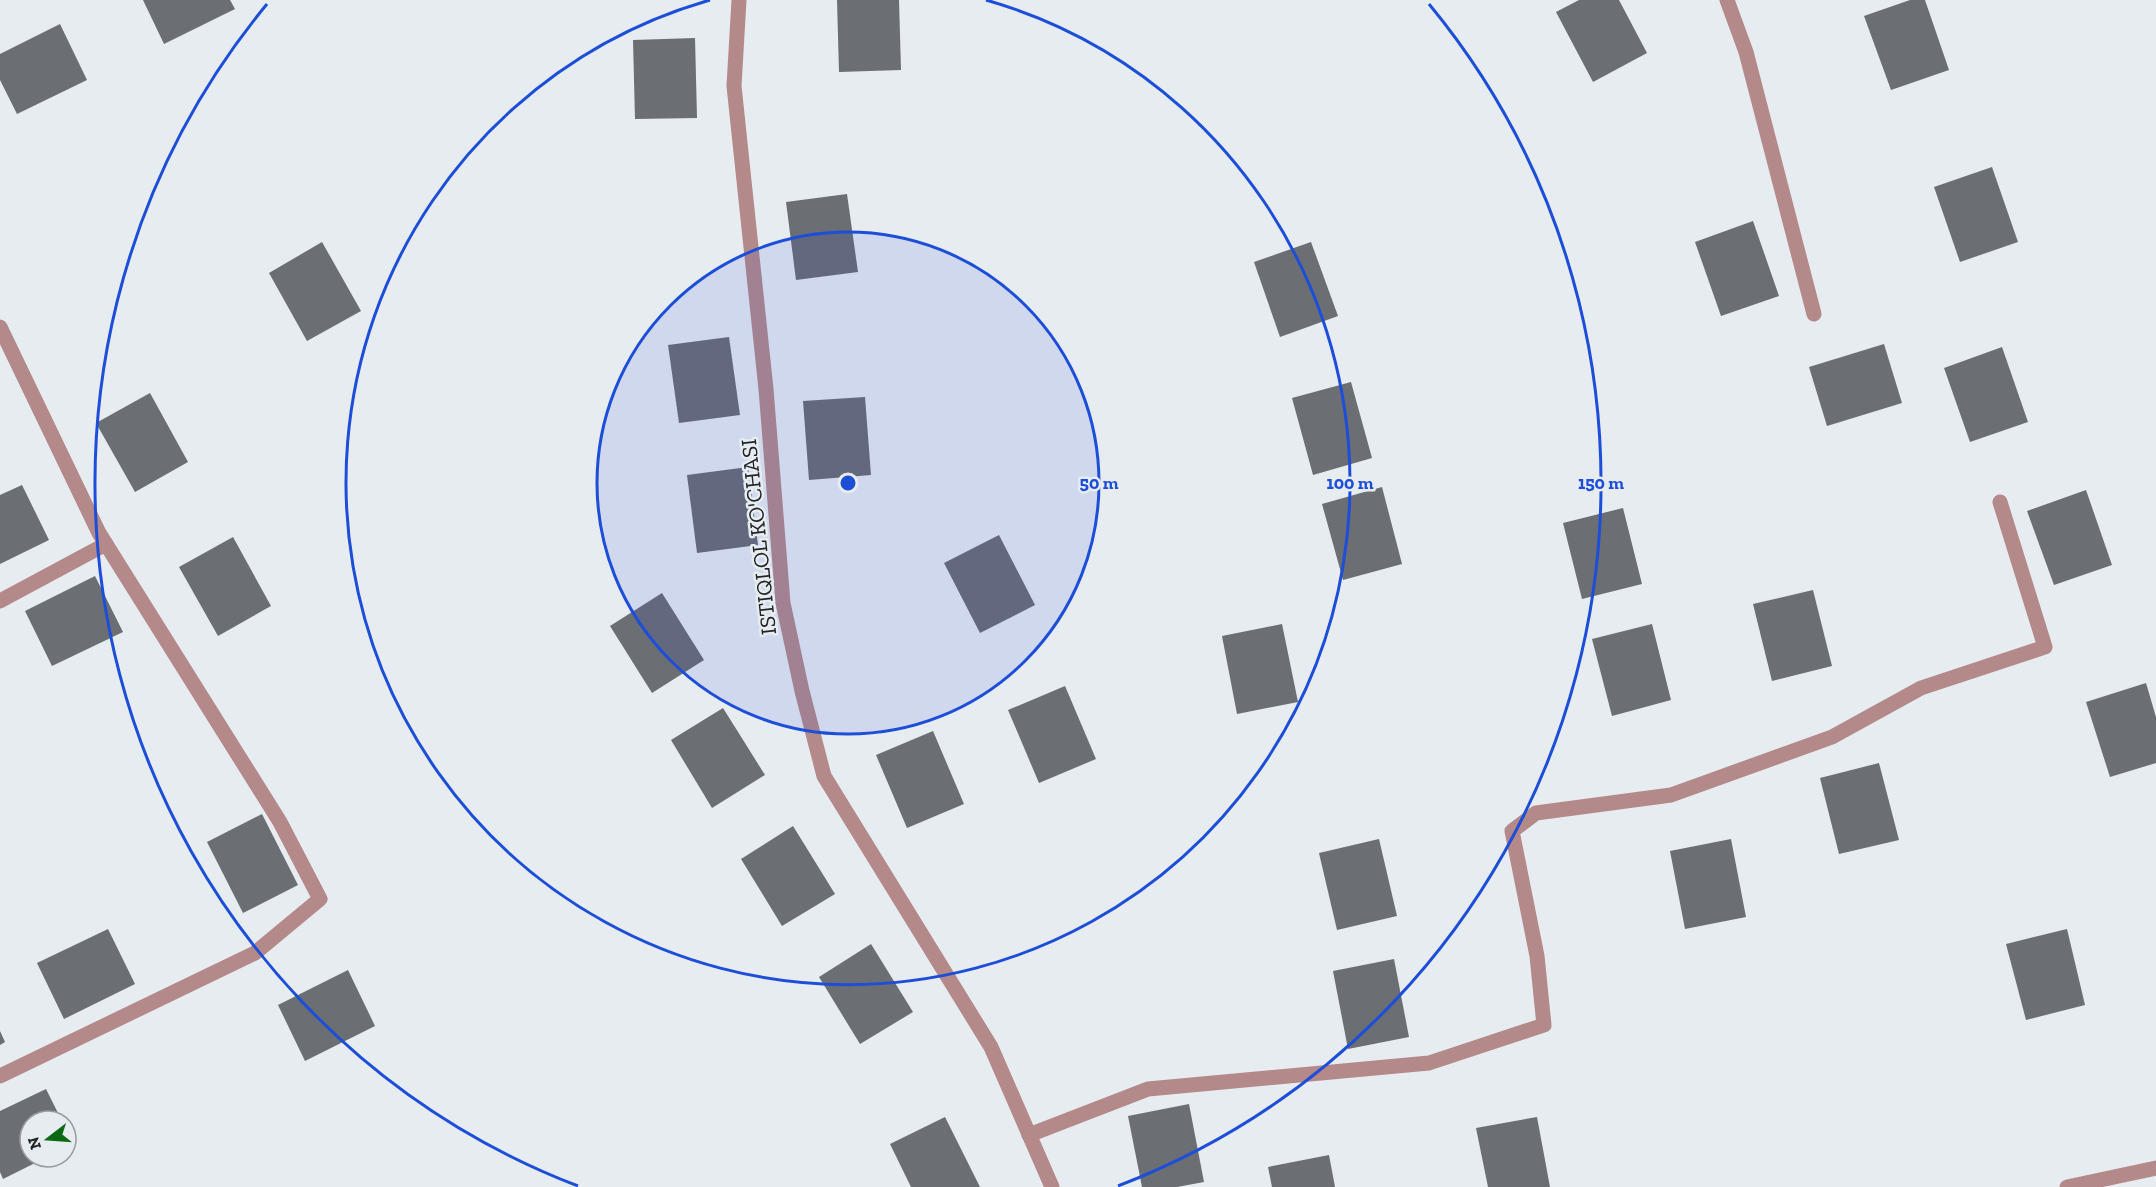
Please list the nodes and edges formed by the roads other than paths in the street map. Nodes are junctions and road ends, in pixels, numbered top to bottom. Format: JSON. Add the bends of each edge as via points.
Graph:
{"nodes":[{"id":1,"x":740,"y":0,"type":"edge"},
{"id":2,"x":1727,"y":0,"type":"edge"},
{"id":3,"x":1814,"y":314,"type":"dead end"},
{"id":4,"x":0,"y":327,"type":"edge"},
{"id":5,"x":2000,"y":502,"type":"dead end"},
{"id":6,"x":106,"y":544,"type":"junction"},
{"id":7,"x":0,"y":601,"type":"edge"},
{"id":8,"x":0,"y":1076,"type":"edge"},
{"id":9,"x":1029,"y":1135,"type":"junction"},
{"id":10,"x":2156,"y":1168,"type":"edge"},
{"id":11,"x":1052,"y":1187,"type":"edge"},
{"id":12,"x":2067,"y":1187,"type":"edge"}],
"edges":[{"from":1,"to":9,"type":"street","name":"ISTIQLOL KO'CHASI","via":[[734,87],[766,389],[783,603],[805,702],[824,776],[991,1047]]},
{"from":2,"to":3,"type":"street","via":[[1746,52]]},
{"from":4,"to":6,"type":"street"},
{"from":5,"to":9,"type":"street","via":[[2045,647],[1921,688],[1832,737],[1671,795],[1536,813],[1512,831],[1537,956],[1544,1025],[1429,1063],[1148,1089]]},
{"from":6,"to":7,"type":"street"},
{"from":6,"to":8,"type":"street","via":[[280,822],[320,899],[255,953]]},
{"from":9,"to":11,"type":"street","name":"ISTIQLOL KO'CHASI"},
{"from":10,"to":12,"type":"street"}]}
